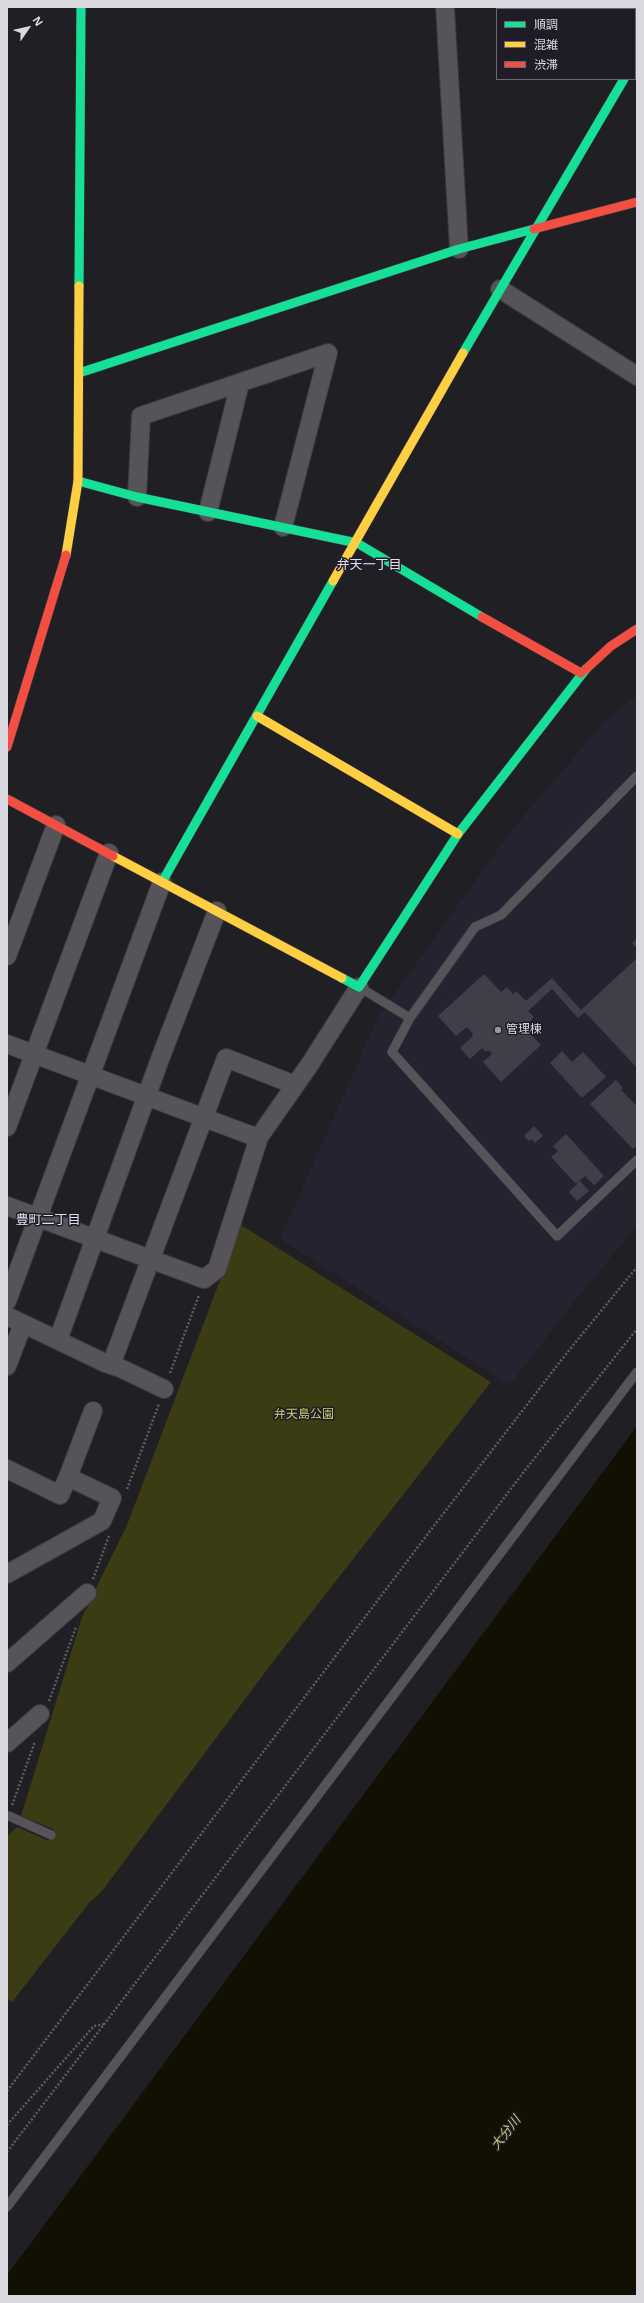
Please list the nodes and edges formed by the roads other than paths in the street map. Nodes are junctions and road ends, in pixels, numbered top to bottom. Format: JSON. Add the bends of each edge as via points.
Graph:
{"nodes":[{"id":1,"x":81,"y":7,"type":"edge"},
{"id":2,"x":445,"y":7,"type":"edge"},
{"id":3,"x":623,"y":80,"type":"edge"},
{"id":4,"x":637,"y":202,"type":"edge"},
{"id":5,"x":536,"y":230,"type":"junction"},
{"id":6,"x":458,"y":249,"type":"junction"},
{"id":7,"x":500,"y":289,"type":"junction"},
{"id":8,"x":79,"y":373,"type":"junction"},
{"id":9,"x":637,"y":376,"type":"edge"},
{"id":10,"x":240,"y":383,"type":"junction"},
{"id":11,"x":78,"y":482,"type":"junction"},
{"id":12,"x":137,"y":497,"type":"junction"},
{"id":13,"x":208,"y":512,"type":"junction"},
{"id":14,"x":283,"y":527,"type":"junction"},
{"id":15,"x":357,"y":543,"type":"junction"},
{"id":16,"x":637,"y":629,"type":"edge"},
{"id":17,"x":581,"y":673,"type":"junction"},
{"id":18,"x":257,"y":716,"type":"junction"},
{"id":19,"x":7,"y":747,"type":"edge"},
{"id":20,"x":637,"y":776,"type":"edge"},
{"id":21,"x":7,"y":799,"type":"edge"},
{"id":22,"x":56,"y":825,"type":"junction"},
{"id":23,"x":458,"y":834,"type":"junction"},
{"id":24,"x":109,"y":853,"type":"junction"},
{"id":25,"x":162,"y":882,"type":"junction"},
{"id":26,"x":217,"y":912,"type":"junction"},
{"id":27,"x":7,"y":956,"type":"edge"},
{"id":28,"x":359,"y":987,"type":"junction"},
{"id":29,"x":410,"y":1018,"type":"junction"},
{"id":30,"x":7,"y":1044,"type":"edge"},
{"id":31,"x":34,"y":1054,"type":"junction"},
{"id":32,"x":90,"y":1075,"type":"junction"},
{"id":33,"x":295,"y":1085,"type":"junction"},
{"id":34,"x":146,"y":1096,"type":"junction"},
{"id":35,"x":204,"y":1118,"type":"junction"},
{"id":36,"x":7,"y":1127,"type":"edge"},
{"id":37,"x":258,"y":1138,"type":"junction"},
{"id":38,"x":637,"y":1160,"type":"edge"},
{"id":39,"x":7,"y":1206,"type":"edge"},
{"id":40,"x":38,"y":1218,"type":"junction"},
{"id":41,"x":94,"y":1239,"type":"junction"},
{"id":42,"x":152,"y":1259,"type":"junction"},
{"id":43,"x":7,"y":1301,"type":"edge"},
{"id":44,"x":15,"y":1320,"type":"edge"},
{"id":45,"x":58,"y":1340,"type":"junction"},
{"id":46,"x":111,"y":1365,"type":"junction"},
{"id":47,"x":7,"y":1366,"type":"edge"},
{"id":48,"x":637,"y":1372,"type":"edge"},
{"id":49,"x":164,"y":1388,"type":"road end"},
{"id":50,"x":93,"y":1411,"type":"dead end"},
{"id":51,"x":7,"y":1469,"type":"edge"},
{"id":52,"x":68,"y":1477,"type":"junction"},
{"id":53,"x":7,"y":1574,"type":"edge"},
{"id":54,"x":87,"y":1593,"type":"road end"},
{"id":55,"x":7,"y":1663,"type":"edge"},
{"id":56,"x":44,"y":1710,"type":"road end"},
{"id":57,"x":7,"y":1743,"type":"edge"},
{"id":58,"x":8,"y":1816,"type":"road end"},
{"id":59,"x":51,"y":1835,"type":"dead end"},
{"id":60,"x":7,"y":2207,"type":"edge"}],
"edges":[{"from":1,"to":8,"type":"street"},
{"from":2,"to":6,"type":"street"},
{"from":3,"to":5,"type":"street"},
{"from":4,"to":5,"type":"street"},
{"from":5,"to":6,"type":"street"},
{"from":5,"to":7,"type":"street"},
{"from":6,"to":8,"type":"street"},
{"from":7,"to":9,"type":"street"},
{"from":7,"to":15,"type":"street"},
{"from":8,"to":11,"type":"street"},
{"from":10,"to":12,"type":"street","via":[[140,416]]},
{"from":10,"to":13,"type":"street"},
{"from":10,"to":14,"type":"street","via":[[328,353]]},
{"from":11,"to":12,"type":"street"},
{"from":11,"to":19,"type":"street","via":[[65,562]]},
{"from":12,"to":13,"type":"street"},
{"from":13,"to":14,"type":"street"},
{"from":14,"to":15,"type":"street"},
{"from":15,"to":17,"type":"street"},
{"from":15,"to":18,"type":"street"},
{"from":16,"to":17,"type":"street","via":[[611,646]]},
{"from":17,"to":23,"type":"street"},
{"from":18,"to":23,"type":"street"},
{"from":18,"to":25,"type":"street"},
{"from":20,"to":29,"type":"lane","via":[[501,915],[475,927]]},
{"from":21,"to":22,"type":"street"},
{"from":22,"to":24,"type":"street"},
{"from":22,"to":27,"type":"street"},
{"from":23,"to":28,"type":"street"},
{"from":24,"to":25,"type":"street"},
{"from":24,"to":31,"type":"street"},
{"from":25,"to":26,"type":"street"},
{"from":25,"to":32,"type":"street"},
{"from":26,"to":28,"type":"street"},
{"from":26,"to":34,"type":"street"},
{"from":28,"to":29,"type":"lane"},
{"from":28,"to":33,"type":"street"},
{"from":29,"to":38,"type":"lane","via":[[392,1052],[557,1236]]},
{"from":30,"to":31,"type":"street"},
{"from":31,"to":32,"type":"street"},
{"from":31,"to":36,"type":"street"},
{"from":32,"to":34,"type":"street"},
{"from":32,"to":40,"type":"street"},
{"from":33,"to":35,"type":"street","via":[[226,1058]]},
{"from":33,"to":37,"type":"street"},
{"from":34,"to":35,"type":"street"},
{"from":34,"to":41,"type":"street"},
{"from":35,"to":37,"type":"street"},
{"from":35,"to":42,"type":"street"},
{"from":37,"to":42,"type":"street","via":[[217,1269],[204,1279]]},
{"from":39,"to":40,"type":"street"},
{"from":40,"to":41,"type":"street"},
{"from":40,"to":43,"type":"street"},
{"from":41,"to":42,"type":"street"},
{"from":41,"to":45,"type":"street"},
{"from":42,"to":46,"type":"street"},
{"from":44,"to":45,"type":"street"},
{"from":44,"to":47,"type":"street"},
{"from":45,"to":46,"type":"street"},
{"from":46,"to":49,"type":"street"},
{"from":48,"to":60,"type":"lane"},
{"from":50,"to":52,"type":"street"},
{"from":51,"to":52,"type":"street","via":[[60,1495]]},
{"from":52,"to":53,"type":"street","via":[[112,1498],[102,1521]]},
{"from":54,"to":55,"type":"street"},
{"from":56,"to":57,"type":"street"},
{"from":58,"to":59,"type":"lane"}]}
